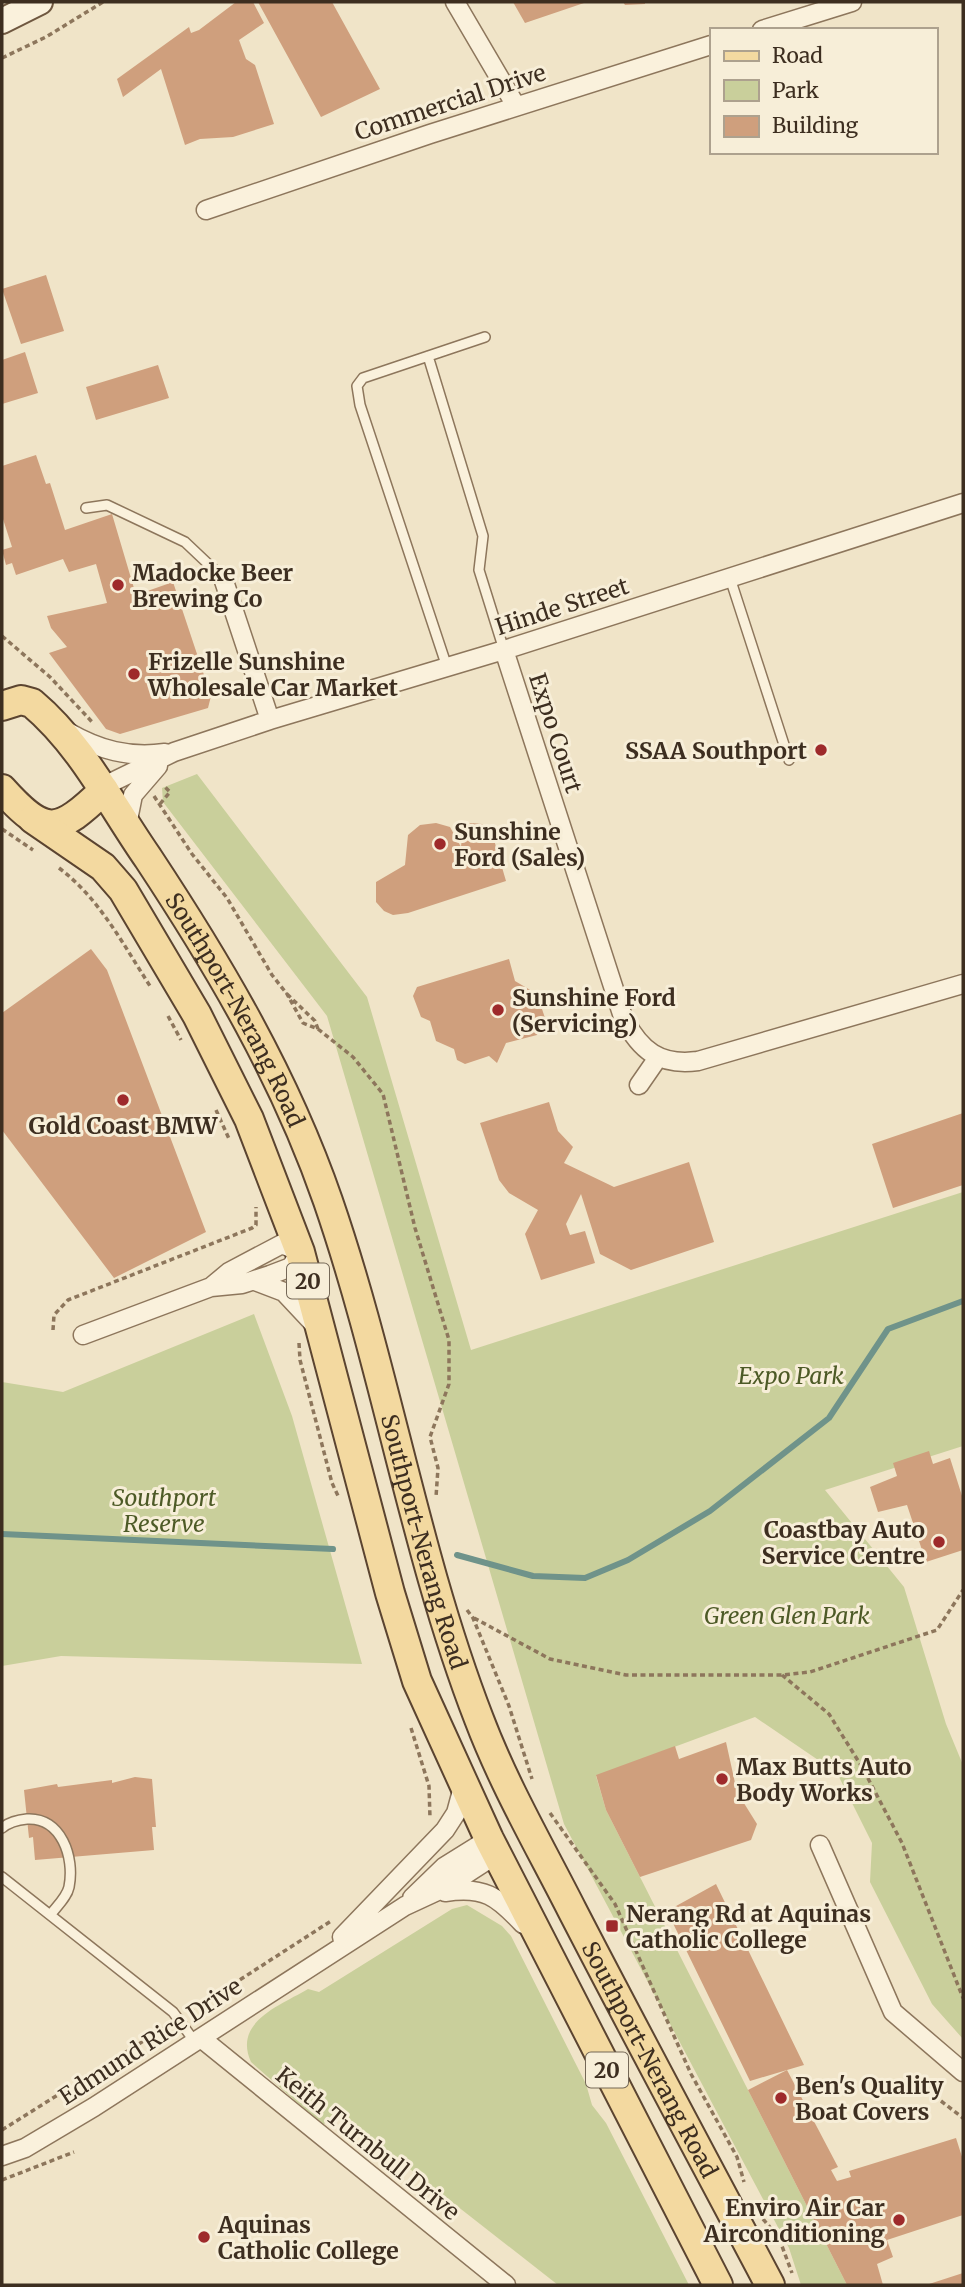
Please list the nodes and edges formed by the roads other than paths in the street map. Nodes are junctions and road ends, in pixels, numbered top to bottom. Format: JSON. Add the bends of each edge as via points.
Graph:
{"nodes":[{"id":1,"x":40,"y":2,"type":"edge"},
{"id":2,"x":455,"y":2,"type":"edge"},
{"id":3,"x":852,"y":2,"type":"edge"},
{"id":4,"x":2,"y":21,"type":"edge"},
{"id":5,"x":768,"y":28,"type":"edge"},
{"id":6,"x":710,"y":45,"type":"edge"},
{"id":7,"x":516,"y":106,"type":"junction"},
{"id":8,"x":206,"y":210,"type":"dead end"},
{"id":9,"x":485,"y":337,"type":"dead end"},
{"id":10,"x":428,"y":356,"type":"junction"},
{"id":11,"x":963,"y":503,"type":"edge"},
{"id":12,"x":86,"y":508,"type":"dead end"},
{"id":13,"x":223,"y":578,"type":"joint"},
{"id":14,"x":730,"y":578,"type":"junction"},
{"id":15,"x":504,"y":650,"type":"junction"},
{"id":16,"x":447,"y":667,"type":"junction"},
{"id":17,"x":2,"y":683,"type":"edge"},
{"id":18,"x":32,"y":703,"type":"junction"},
{"id":19,"x":2,"y":706,"type":"edge"},
{"id":20,"x":270,"y":720,"type":"junction"},
{"id":21,"x":53,"y":723,"type":"junction"},
{"id":22,"x":174,"y":752,"type":"junction"},
{"id":23,"x":789,"y":760,"type":"dead end"},
{"id":24,"x":103,"y":789,"type":"junction"},
{"id":25,"x":13,"y":801,"type":"edge"},
{"id":26,"x":127,"y":828,"type":"junction"},
{"id":27,"x":963,"y":984,"type":"edge"},
{"id":28,"x":657,"y":1059,"type":"junction"},
{"id":29,"x":639,"y":1085,"type":"dead end"},
{"id":30,"x":341,"y":1239,"type":"junction"},
{"id":31,"x":300,"y":1252,"type":"junction"},
{"id":32,"x":255,"y":1281,"type":"junction"},
{"id":33,"x":211,"y":1287,"type":"junction"},
{"id":34,"x":82,"y":1335,"type":"dead end"},
{"id":35,"x":311,"y":1337,"type":"junction"},
{"id":36,"x":463,"y":1787,"type":"junction"},
{"id":37,"x":538,"y":1817,"type":"junction"},
{"id":38,"x":2,"y":1828,"type":"edge"},
{"id":39,"x":820,"y":1845,"type":"dead end"},
{"id":40,"x":493,"y":1847,"type":"junction"},
{"id":41,"x":2,"y":1877,"type":"edge"},
{"id":42,"x":413,"y":1902,"type":"junction"},
{"id":43,"x":51,"y":1914,"type":"junction"},
{"id":44,"x":547,"y":1954,"type":"junction"},
{"id":45,"x":320,"y":1960,"type":"junction"},
{"id":46,"x":198,"y":2040,"type":"junction"},
{"id":47,"x":963,"y":2073,"type":"edge"},
{"id":48,"x":2,"y":2156,"type":"edge"},
{"id":49,"x":781,"y":2280,"type":"edge"},
{"id":50,"x":506,"y":2285,"type":"edge"},
{"id":51,"x":718,"y":2285,"type":"edge"}],
"edges":[{"from":1,"to":4,"type":"main road"},
{"from":2,"to":7,"type":"street"},
{"from":3,"to":5,"type":"street"},
{"from":6,"to":7,"type":"street","name":"Commercial Drive"},
{"from":7,"to":8,"type":"street","name":"Commercial Drive"},
{"from":9,"to":10,"type":"lane"},
{"from":10,"to":15,"type":"lane","via":[[483,536],[479,570]]},
{"from":10,"to":16,"type":"lane","via":[[363,378],[357,386]]},
{"from":11,"to":14,"type":"street","name":"Hinde Street"},
{"from":12,"to":13,"type":"lane","via":[[107,505],[185,542]]},
{"from":13,"to":20,"type":"street"},
{"from":14,"to":15,"type":"street","name":"Hinde Street"},
{"from":14,"to":23,"type":"lane"},
{"from":15,"to":16,"type":"street","name":"Hinde Street"},
{"from":15,"to":28,"type":"street","name":"Expo Court","via":[[623,1017],[641,1047]]},
{"from":16,"to":20,"type":"street","name":"Hinde Street"},
{"from":17,"to":18,"type":"main road","number":"20"},
{"from":18,"to":19,"type":"main road","via":[[21,700]]},
{"from":18,"to":21,"type":"main road","number":"20"},
{"from":20,"to":22,"type":"street","name":"Hinde Street"},
{"from":21,"to":22,"type":"street","name":"Hinde Street","via":[[107,751]]},
{"from":21,"to":24,"type":"main road","number":"20","via":[[84,758]]},
{"from":22,"to":24,"type":"street","name":"Hinde Street"},
{"from":22,"to":26,"type":"street","name":"Hinde Street","via":[[133,795]]},
{"from":24,"to":25,"type":"main road","number":"20","via":[[85,808],[54,826]]},
{"from":24,"to":26,"type":"main road","name":"Southport-Nerang Road","number":"20"},
{"from":25,"to":31,"type":"main road","name":"Southport-Nerang Road","number":"20","via":[[103,867],[123,890],[197,1014],[249,1118]]},
{"from":26,"to":30,"type":"main road","name":"Southport-Nerang Road","number":"20","via":[[211,953],[258,1038],[312,1158]]},
{"from":27,"to":28,"type":"street","via":[[698,1061]]},
{"from":28,"to":29,"type":"street"},
{"from":30,"to":31,"type":"main road"},
{"from":30,"to":37,"type":"main road","name":"Southport-Nerang Road","number":"20","via":[[451,1641],[480,1723]]},
{"from":31,"to":32,"type":"street","via":[[291,1267]]},
{"from":31,"to":33,"type":"street","via":[[282,1244],[229,1272]]},
{"from":31,"to":35,"type":"main road","name":"Southport-Nerang Road","number":"20"},
{"from":32,"to":33,"type":"street"},
{"from":32,"to":35,"type":"street","via":[[296,1302]]},
{"from":33,"to":34,"type":"street"},
{"from":35,"to":36,"type":"main road","name":"Southport-Nerang Road","number":"20","via":[[417,1681]]},
{"from":36,"to":40,"type":"main road","name":"Southport-Nerang Road","number":"20"},
{"from":36,"to":45,"type":"street","name":"Edmund Rice Drive","via":[[456,1813],[444,1830]]},
{"from":37,"to":40,"type":"main road"},
{"from":37,"to":49,"type":"main road","name":"Southport-Nerang Road","number":"20"},
{"from":38,"to":43,"type":"lane","via":[[38,1819],[58,1831],[67,1858],[69,1887]]},
{"from":39,"to":47,"type":"street","via":[[893,2012]]},
{"from":40,"to":42,"type":"street","name":"Edmund Rice Drive","via":[[444,1867]]},
{"from":40,"to":44,"type":"main road","name":"Southport-Nerang Road","number":"20"},
{"from":41,"to":43,"type":"lane"},
{"from":42,"to":44,"type":"street","name":"Edmund Rice Drive","via":[[463,1889],[487,1893],[508,1907]]},
{"from":42,"to":45,"type":"street","name":"Edmund Rice Drive"},
{"from":43,"to":46,"type":"lane","via":[[179,2019]]},
{"from":44,"to":51,"type":"main road","name":"Southport-Nerang Road","number":"20"},
{"from":45,"to":46,"type":"street","name":"Edmund Rice Drive"},
{"from":46,"to":48,"type":"street","name":"Edmund Rice Drive","via":[[25,2148]]},
{"from":46,"to":50,"type":"street","name":"Keith Turnbull Drive"}]}
